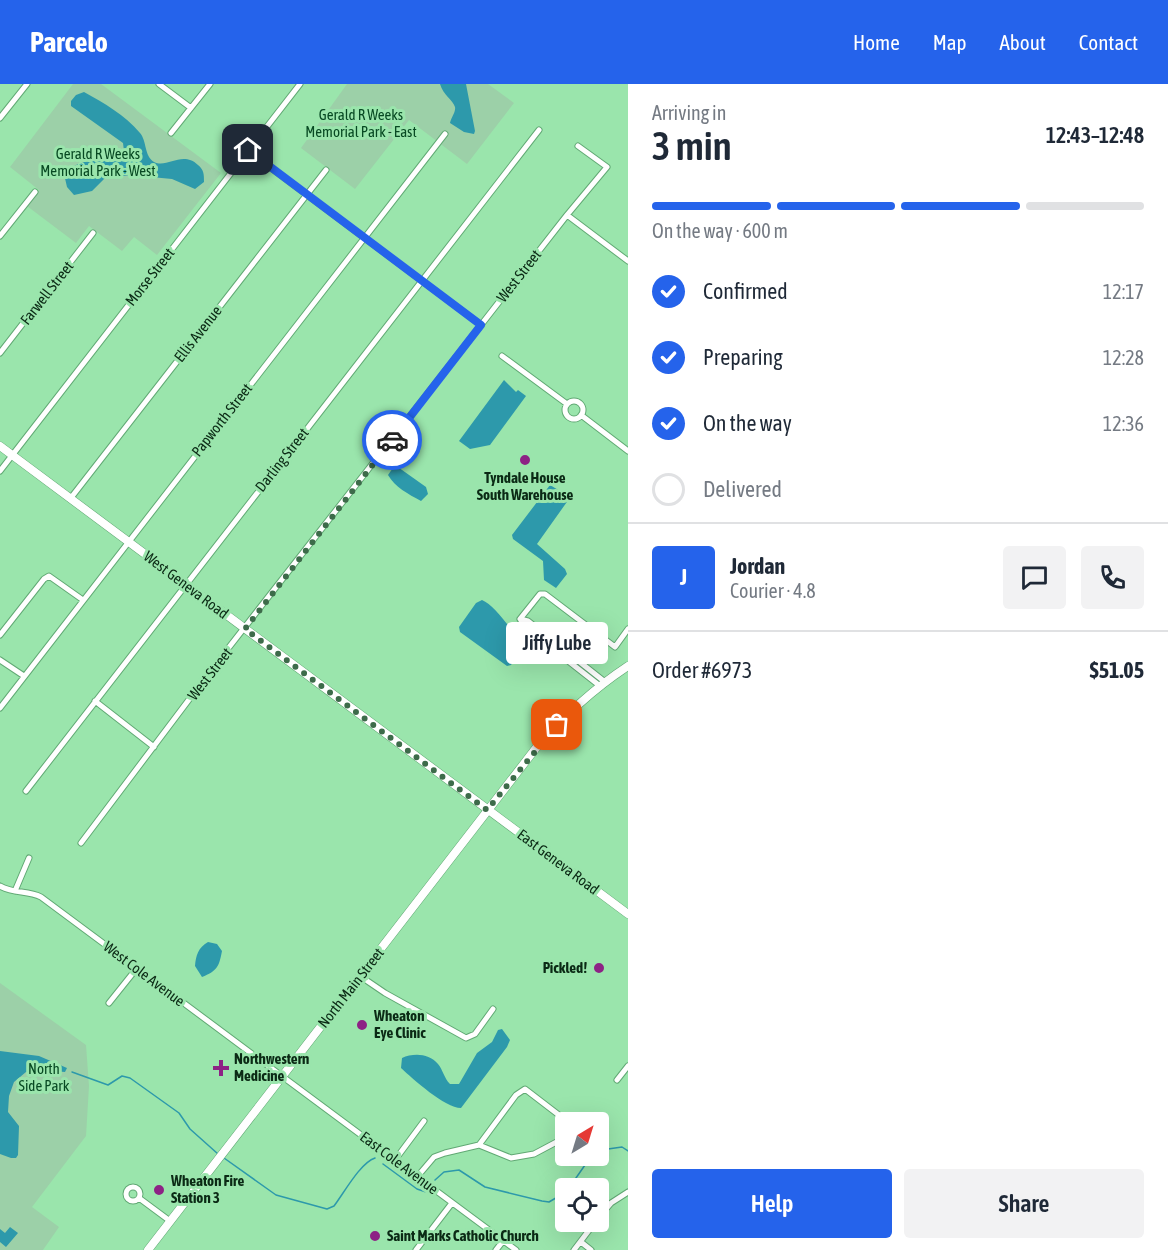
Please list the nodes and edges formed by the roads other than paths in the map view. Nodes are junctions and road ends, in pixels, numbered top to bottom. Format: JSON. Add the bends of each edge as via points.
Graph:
{"nodes":[{"id":1,"x":27,"y":84,"type":"edge"},
{"id":2,"x":159,"y":84,"type":"edge"},
{"id":3,"x":210,"y":84,"type":"edge"},
{"id":4,"x":300,"y":84,"type":"edge"},
{"id":5,"x":191,"y":108,"type":"junction"},
{"id":6,"x":0,"y":118,"type":"edge"},
{"id":7,"x":539,"y":130,"type":"dead end"},
{"id":8,"x":171,"y":133,"type":"dead end"},
{"id":9,"x":445,"y":134,"type":"dead end"},
{"id":10,"x":578,"y":146,"type":"dead end"},
{"id":11,"x":248,"y":150,"type":"junction"},
{"id":12,"x":326,"y":170,"type":"dead end"},
{"id":13,"x":35,"y":192,"type":"dead end"},
{"id":14,"x":308,"y":194,"type":"junction"},
{"id":15,"x":567,"y":215,"type":"junction"},
{"id":16,"x":93,"y":233,"type":"dead end"},
{"id":17,"x":0,"y":236,"type":"edge"},
{"id":18,"x":365,"y":237,"type":"junction"},
{"id":19,"x":628,"y":261,"type":"edge"},
{"id":20,"x":422,"y":281,"type":"junction"},
{"id":21,"x":481,"y":325,"type":"junction"},
{"id":22,"x":0,"y":353,"type":"edge"},
{"id":23,"x":502,"y":356,"type":"dead end"},
{"id":24,"x":567,"y":404,"type":"junction"},
{"id":25,"x":581,"y":415,"type":"junction"},
{"id":26,"x":0,"y":446,"type":"edge"},
{"id":27,"x":628,"y":451,"type":"edge"},
{"id":28,"x":12,"y":455,"type":"junction"},
{"id":29,"x":0,"y":471,"type":"edge"},
{"id":30,"x":70,"y":498,"type":"junction"},
{"id":31,"x":128,"y":542,"type":"junction"},
{"id":32,"x":186,"y":585,"type":"junction"},
{"id":33,"x":83,"y":600,"type":"junction"},
{"id":34,"x":245,"y":629,"type":"junction"},
{"id":35,"x":628,"y":629,"type":"edge"},
{"id":36,"x":0,"y":634,"type":"edge"},
{"id":37,"x":0,"y":660,"type":"edge"},
{"id":38,"x":628,"y":666,"type":"edge"},
{"id":39,"x":24,"y":676,"type":"junction"},
{"id":40,"x":603,"y":684,"type":"junction"},
{"id":41,"x":96,"y":701,"type":"junction"},
{"id":42,"x":0,"y":708,"type":"edge"},
{"id":43,"x":154,"y":747,"type":"junction"},
{"id":44,"x":26,"y":791,"type":"dead end"},
{"id":45,"x":487,"y":810,"type":"junction"},
{"id":46,"x":81,"y":843,"type":"dead end"},
{"id":47,"x":29,"y":858,"type":"dead end"},
{"id":48,"x":0,"y":886,"type":"edge"},
{"id":49,"x":15,"y":891,"type":"junction"},
{"id":50,"x":628,"y":914,"type":"edge"},
{"id":51,"x":137,"y":968,"type":"junction"},
{"id":52,"x":360,"y":976,"type":"junction"},
{"id":53,"x":109,"y":1003,"type":"dead end"},
{"id":54,"x":493,"y":1009,"type":"dead end"},
{"id":55,"x":628,"y":1066,"type":"edge"},
{"id":56,"x":282,"y":1076,"type":"junction"},
{"id":57,"x":617,"y":1080,"type":"dead end"},
{"id":58,"x":555,"y":1112,"type":"edge"},
{"id":59,"x":424,"y":1121,"type":"dead end"},
{"id":60,"x":555,"y":1143,"type":"edge"},
{"id":61,"x":479,"y":1145,"type":"junction"},
{"id":62,"x":395,"y":1160,"type":"junction"},
{"id":63,"x":417,"y":1177,"type":"junction"},
{"id":64,"x":628,"y":1192,"type":"edge"},
{"id":65,"x":139,"y":1198,"type":"dead end"},
{"id":66,"x":452,"y":1203,"type":"junction"},
{"id":67,"x":609,"y":1205,"type":"edge"},
{"id":68,"x":170,"y":1221,"type":"junction"},
{"id":69,"x":588,"y":1232,"type":"edge"},
{"id":70,"x":503,"y":1241,"type":"junction"},
{"id":71,"x":581,"y":1242,"type":"junction"},
{"id":72,"x":148,"y":1250,"type":"edge"},
{"id":73,"x":416,"y":1250,"type":"edge"},
{"id":74,"x":496,"y":1250,"type":"edge"},
{"id":75,"x":516,"y":1250,"type":"edge"},
{"id":76,"x":574,"y":1250,"type":"edge"},
{"id":77,"x":591,"y":1250,"type":"edge"}],
"edges":[{"from":1,"to":6,"type":"street"},
{"from":2,"to":5,"type":"street"},
{"from":3,"to":5,"type":"street"},
{"from":4,"to":11,"type":"street","name":"Morse Street"},
{"from":5,"to":8,"type":"street"},
{"from":7,"to":20,"type":"street","name":"Darling Street"},
{"from":9,"to":18,"type":"street","name":"Papworth Street"},
{"from":10,"to":15,"type":"street","name":"West Street","via":[[607,168]]},
{"from":11,"to":14,"type":"street"},
{"from":11,"to":28,"type":"street","name":"Morse Street"},
{"from":12,"to":14,"type":"street","name":"Ellis Avenue"},
{"from":13,"to":17,"type":"street"},
{"from":14,"to":18,"type":"street"},
{"from":14,"to":30,"type":"street","name":"Ellis Avenue"},
{"from":15,"to":19,"type":"street"},
{"from":15,"to":21,"type":"street","name":"West Street"},
{"from":16,"to":22,"type":"street","name":"Farwell Street"},
{"from":18,"to":20,"type":"street"},
{"from":18,"to":31,"type":"street","name":"Papworth Street"},
{"from":20,"to":21,"type":"street"},
{"from":20,"to":32,"type":"street","name":"Darling Street"},
{"from":21,"to":34,"type":"street","name":"West Street"},
{"from":23,"to":24,"type":"street"},
{"from":24,"to":25,"type":"street","via":[[580,404]]},
{"from":24,"to":25,"type":"street","via":[[564,412],[568,417]]},
{"from":25,"to":27,"type":"street"},
{"from":26,"to":28,"type":"main road","name":"West Geneva Road"},
{"from":28,"to":29,"type":"street","name":"Morse Street"},
{"from":28,"to":30,"type":"main road","name":"West Geneva Road"},
{"from":30,"to":31,"type":"main road","name":"West Geneva Road"},
{"from":31,"to":32,"type":"main road","name":"West Geneva Road"},
{"from":31,"to":33,"type":"street","name":"Papworth Street"},
{"from":32,"to":34,"type":"main road","name":"West Geneva Road"},
{"from":32,"to":41,"type":"street","name":"Darling Street"},
{"from":33,"to":36,"type":"street","via":[[49,576]]},
{"from":33,"to":39,"type":"street","name":"Papworth Street"},
{"from":34,"to":43,"type":"street","name":"West Street"},
{"from":34,"to":45,"type":"main road","name":"West Geneva Road"},
{"from":35,"to":40,"type":"street","via":[[615,647],[544,594],[520,620],[528,621]]},
{"from":37,"to":39,"type":"street"},
{"from":38,"to":40,"type":"main road","name":"North Main Street"},
{"from":39,"to":42,"type":"street","name":"Papworth Street"},
{"from":40,"to":45,"type":"main road","name":"North Main Street","via":[[557,725]]},
{"from":41,"to":43,"type":"street"},
{"from":41,"to":44,"type":"street","name":"Darling Street"},
{"from":43,"to":46,"type":"street","name":"West Street"},
{"from":45,"to":50,"type":"main road","name":"East Geneva Road"},
{"from":45,"to":52,"type":"main road","name":"North Main Street"},
{"from":47,"to":49,"type":"street"},
{"from":48,"to":49,"type":"street","name":"West Cole Avenue"},
{"from":49,"to":51,"type":"street","name":"West Cole Avenue","via":[[41,897]]},
{"from":51,"to":53,"type":"street"},
{"from":51,"to":56,"type":"street","name":"West Cole Avenue"},
{"from":52,"to":54,"type":"street","via":[[466,1038],[475,1034]]},
{"from":52,"to":56,"type":"main road","name":"North Main Street"},
{"from":55,"to":57,"type":"street"},
{"from":56,"to":62,"type":"street","name":"East Cole Avenue"},
{"from":56,"to":68,"type":"main road","name":"North Main Street"},
{"from":58,"to":61,"type":"street","via":[[525,1089],[516,1095]]},
{"from":59,"to":62,"type":"street"},
{"from":60,"to":61,"type":"street","via":[[534,1154],[511,1158]]},
{"from":61,"to":63,"type":"street","via":[[437,1156]]},
{"from":62,"to":63,"type":"street","name":"East Cole Avenue"},
{"from":63,"to":66,"type":"street","name":"East Cole Avenue"},
{"from":64,"to":67,"type":"street"},
{"from":65,"to":68,"type":"street"},
{"from":66,"to":70,"type":"street","name":"East Cole Avenue"},
{"from":66,"to":73,"type":"street"},
{"from":68,"to":72,"type":"main road","name":"North Main Street"},
{"from":69,"to":71,"type":"street"},
{"from":70,"to":74,"type":"street"},
{"from":70,"to":75,"type":"street","name":"East Cole Avenue"},
{"from":71,"to":76,"type":"street"},
{"from":71,"to":77,"type":"street"}]}
